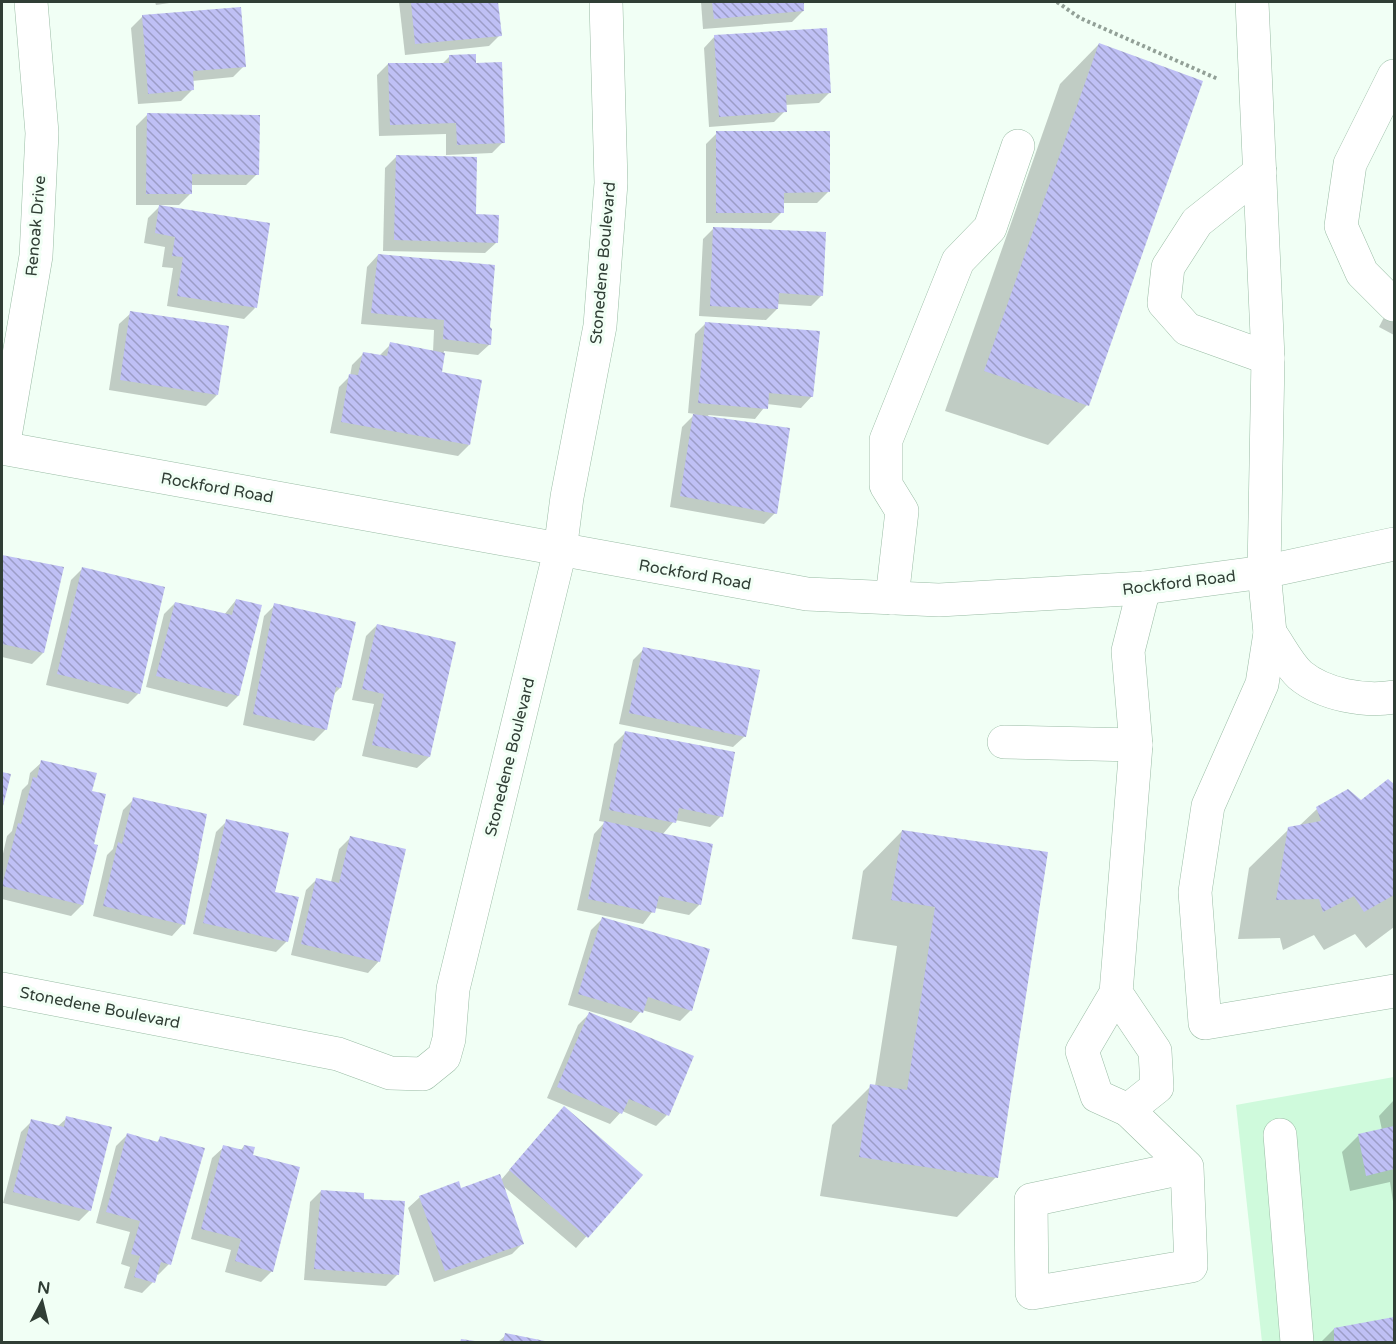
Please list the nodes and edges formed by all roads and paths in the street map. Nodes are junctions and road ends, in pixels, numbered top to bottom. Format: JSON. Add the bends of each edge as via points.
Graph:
{"nodes":[{"id":1,"x":32,"y":2,"type":"edge"},
{"id":2,"x":606,"y":2,"type":"edge"},
{"id":3,"x":1057,"y":2,"type":"edge"},
{"id":4,"x":1252,"y":2,"type":"edge"},
{"id":5,"x":1395,"y":76,"type":"edge"},
{"id":6,"x":1224,"y":81,"type":"dead end"},
{"id":7,"x":1018,"y":146,"type":"dead end"},
{"id":8,"x":1260,"y":172,"type":"junction"},
{"id":9,"x":1395,"y":305,"type":"edge"},
{"id":10,"x":1268,"y":358,"type":"junction"},
{"id":11,"x":2,"y":448,"type":"edge"},
{"id":12,"x":1395,"y":544,"type":"edge"},
{"id":13,"x":560,"y":551,"type":"junction"},
{"id":14,"x":1264,"y":572,"type":"junction"},
{"id":15,"x":1144,"y":588,"type":"junction"},
{"id":16,"x":892,"y":598,"type":"junction"},
{"id":17,"x":1270,"y":633,"type":"junction"},
{"id":18,"x":1395,"y":697,"type":"edge"},
{"id":19,"x":1004,"y":742,"type":"dead end"},
{"id":20,"x":1136,"y":745,"type":"junction"},
{"id":21,"x":2,"y":989,"type":"edge"},
{"id":22,"x":1395,"y":991,"type":"edge"},
{"id":23,"x":1116,"y":993,"type":"junction"},
{"id":24,"x":1128,"y":1110,"type":"junction"},
{"id":25,"x":1280,"y":1135,"type":"dead end"},
{"id":26,"x":1187,"y":1167,"type":"junction"},
{"id":27,"x":1297,"y":1342,"type":"edge"}],
"edges":[{"from":1,"to":11,"type":"street","name":"Renoak Drive","via":[[42,133],[36,256]]},
{"from":2,"to":13,"type":"street","name":"Stonedene Boulevard","via":[[610,183],[600,326]]},
{"from":3,"to":6,"type":"path","via":[[1080,18]]},
{"from":4,"to":8,"type":"street"},
{"from":5,"to":9,"type":"street","via":[[1350,164],[1341,226],[1362,273]]},
{"from":7,"to":16,"type":"street","via":[[990,228],[958,261],[886,440],[886,485],[902,511]]},
{"from":8,"to":10,"type":"street"},
{"from":8,"to":10,"type":"street","via":[[1197,222],[1168,267],[1164,303],[1187,329]]},
{"from":10,"to":14,"type":"street"},
{"from":11,"to":13,"type":"street","name":"Rockford Road"},
{"from":12,"to":14,"type":"street","name":"Rockford Road"},
{"from":13,"to":16,"type":"street","name":"Rockford Road","via":[[807,594]]},
{"from":13,"to":21,"type":"street","name":"Stonedene Boulevard","via":[[453,989],[449,1039],[444,1057],[423,1074],[390,1073],[338,1054]]},
{"from":14,"to":15,"type":"street","name":"Rockford Road"},
{"from":14,"to":17,"type":"street"},
{"from":15,"to":16,"type":"street","name":"Rockford Road","via":[[939,600]]},
{"from":15,"to":20,"type":"street","via":[[1128,651]]},
{"from":17,"to":18,"type":"street","via":[[1300,675],[1334,693],[1378,700]]},
{"from":17,"to":22,"type":"street","via":[[1262,684],[1208,806],[1195,892],[1205,1023]]},
{"from":19,"to":20,"type":"street"},
{"from":20,"to":23,"type":"street"},
{"from":23,"to":24,"type":"street","via":[[1155,1051],[1157,1087]]},
{"from":23,"to":24,"type":"street","via":[[1082,1051],[1097,1096]]},
{"from":24,"to":26,"type":"street"},
{"from":25,"to":27,"type":"street"},
{"from":26,"to":26,"type":"street","via":[[1191,1266],[1032,1293],[1031,1200]]}]}
